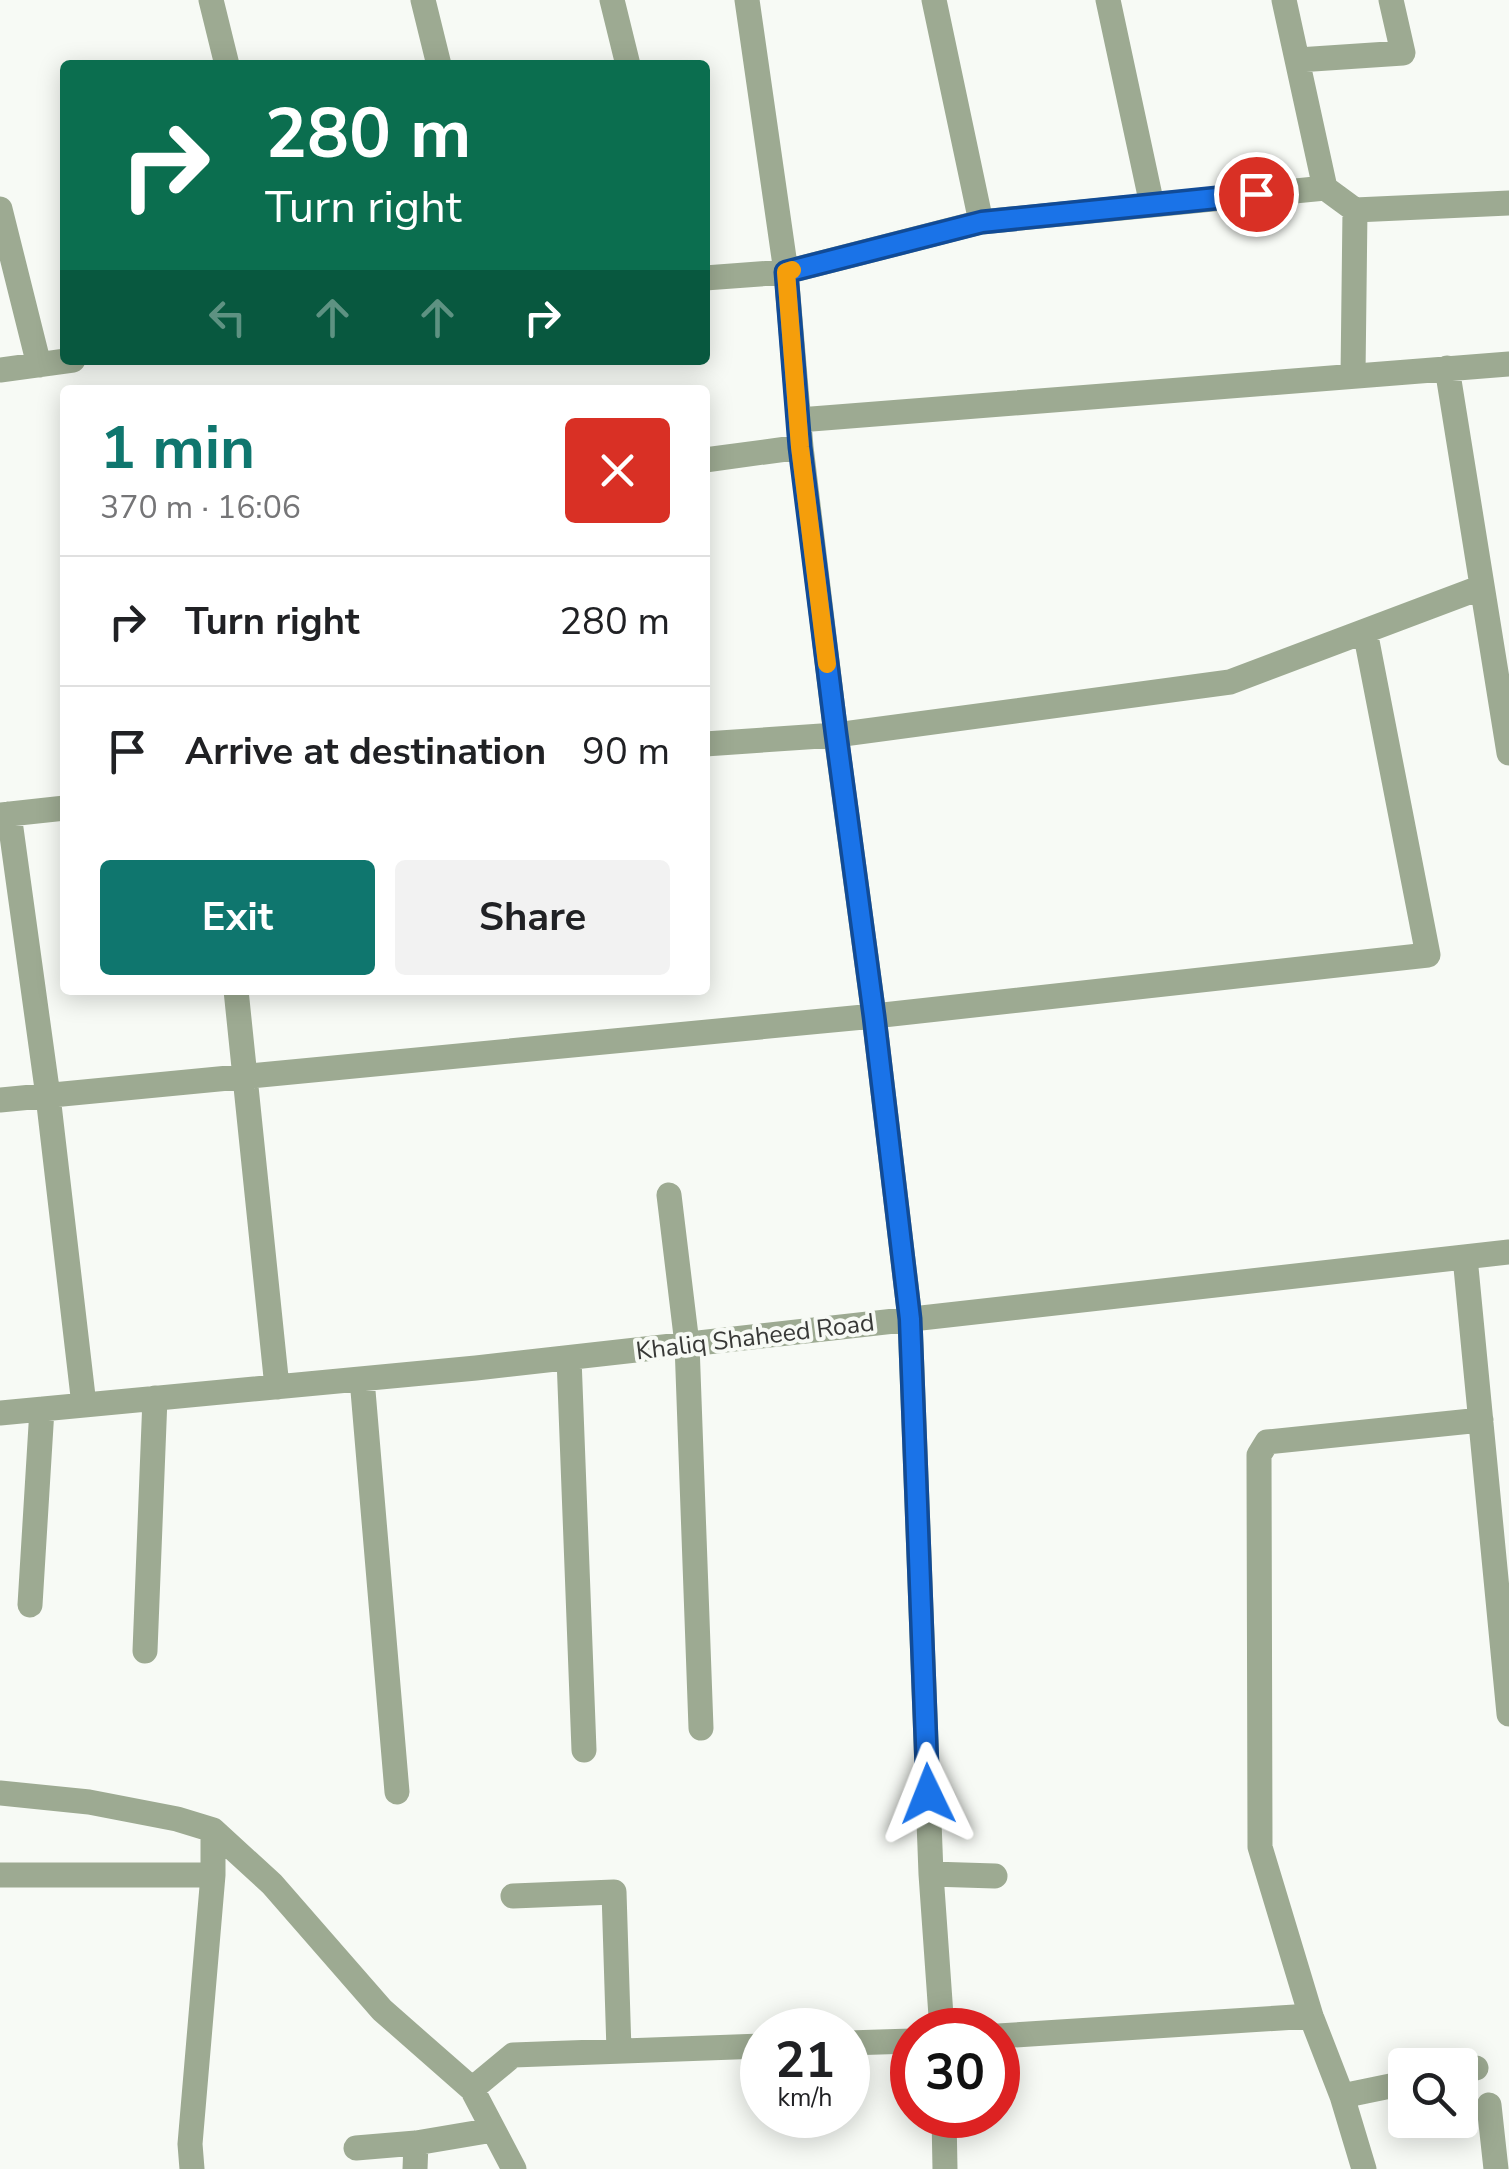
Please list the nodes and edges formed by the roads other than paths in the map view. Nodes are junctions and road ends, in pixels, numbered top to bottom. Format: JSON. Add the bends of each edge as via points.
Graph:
{"nodes":[{"id":1,"x":211,"y":0,"type":"edge"},
{"id":2,"x":423,"y":0,"type":"edge"},
{"id":3,"x":612,"y":0,"type":"edge"},
{"id":4,"x":746,"y":0,"type":"edge"},
{"id":5,"x":934,"y":0,"type":"edge"},
{"id":6,"x":1108,"y":0,"type":"edge"},
{"id":7,"x":1284,"y":0,"type":"edge"},
{"id":8,"x":1391,"y":0,"type":"edge"},
{"id":9,"x":226,"y":60,"type":"edge"},
{"id":10,"x":438,"y":60,"type":"edge"},
{"id":11,"x":627,"y":60,"type":"edge"},
{"id":12,"x":1298,"y":60,"type":"junction"},
{"id":13,"x":1325,"y":188,"type":"junction"},
{"id":14,"x":1509,"y":203,"type":"edge"},
{"id":15,"x":1152,"y":204,"type":"junction"},
{"id":16,"x":0,"y":209,"type":"edge"},
{"id":17,"x":1355,"y":210,"type":"junction"},
{"id":18,"x":982,"y":222,"type":"junction"},
{"id":19,"x":786,"y":272,"type":"junction"},
{"id":20,"x":710,"y":278,"type":"edge"},
{"id":21,"x":60,"y":362,"type":"edge"},
{"id":22,"x":1509,"y":364,"type":"edge"},
{"id":23,"x":38,"y":365,"type":"junction"},
{"id":24,"x":1448,"y":368,"type":"junction"},
{"id":25,"x":0,"y":370,"type":"edge"},
{"id":26,"x":1353,"y":376,"type":"junction"},
{"id":27,"x":798,"y":420,"type":"junction"},
{"id":28,"x":800,"y":447,"type":"junction"},
{"id":29,"x":710,"y":459,"type":"edge"},
{"id":30,"x":1482,"y":587,"type":"junction"},
{"id":31,"x":1365,"y":631,"type":"junction"},
{"id":32,"x":1501,"y":653,"type":"edge"},
{"id":33,"x":836,"y":734,"type":"junction"},
{"id":34,"x":710,"y":744,"type":"edge"},
{"id":35,"x":1508,"y":753,"type":"edge"},
{"id":36,"x":60,"y":809,"type":"edge"},
{"id":37,"x":4,"y":815,"type":"edge"},
{"id":38,"x":237,"y":995,"type":"edge"},
{"id":39,"x":874,"y":1016,"type":"junction"},
{"id":40,"x":245,"y":1076,"type":"junction"},
{"id":41,"x":48,"y":1096,"type":"junction"},
{"id":42,"x":0,"y":1100,"type":"edge"},
{"id":43,"x":669,"y":1195,"type":"dead end"},
{"id":44,"x":1509,"y":1252,"type":"edge"},
{"id":45,"x":1465,"y":1258,"type":"junction"},
{"id":46,"x":910,"y":1319,"type":"junction"},
{"id":47,"x":687,"y":1344,"type":"junction"},
{"id":48,"x":569,"y":1358,"type":"junction"},
{"id":49,"x":362,"y":1379,"type":"junction"},
{"id":50,"x":277,"y":1387,"type":"junction"},
{"id":51,"x":154,"y":1398,"type":"junction"},
{"id":52,"x":84,"y":1405,"type":"junction"},
{"id":53,"x":42,"y":1409,"type":"junction"},
{"id":54,"x":0,"y":1413,"type":"edge"},
{"id":55,"x":1481,"y":1420,"type":"junction"},
{"id":56,"x":30,"y":1605,"type":"dead end"},
{"id":57,"x":145,"y":1651,"type":"dead end"},
{"id":58,"x":1509,"y":1714,"type":"edge"},
{"id":59,"x":701,"y":1728,"type":"dead end"},
{"id":60,"x":584,"y":1750,"type":"dead end"},
{"id":61,"x":0,"y":1792,"type":"edge"},
{"id":62,"x":398,"y":1792,"type":"dead end"},
{"id":63,"x":213,"y":1830,"type":"junction"},
{"id":64,"x":0,"y":1874,"type":"edge"},
{"id":65,"x":214,"y":1874,"type":"junction"},
{"id":66,"x":931,"y":1874,"type":"junction"},
{"id":67,"x":995,"y":1876,"type":"dead end"},
{"id":68,"x":513,"y":1896,"type":"dead end"},
{"id":69,"x":940,"y":2008,"type":"edge"},
{"id":70,"x":1311,"y":2016,"type":"junction"},
{"id":71,"x":1020,"y":2035,"type":"edge"},
{"id":72,"x":740,"y":2047,"type":"edge"},
{"id":73,"x":619,"y":2051,"type":"junction"},
{"id":74,"x":1388,"y":2087,"type":"edge"},
{"id":75,"x":472,"y":2089,"type":"junction"},
{"id":76,"x":1342,"y":2096,"type":"junction"},
{"id":77,"x":1489,"y":2105,"type":"dead end"},
{"id":78,"x":494,"y":2130,"type":"junction"},
{"id":79,"x":944,"y":2138,"type":"edge"},
{"id":80,"x":416,"y":2142,"type":"junction"},
{"id":81,"x":356,"y":2148,"type":"dead end"},
{"id":82,"x":192,"y":2169,"type":"edge"},
{"id":83,"x":415,"y":2169,"type":"edge"},
{"id":84,"x":514,"y":2169,"type":"edge"},
{"id":85,"x":944,"y":2169,"type":"edge"},
{"id":86,"x":1364,"y":2169,"type":"edge"},
{"id":87,"x":1496,"y":2169,"type":"edge"}],
"edges":[{"from":1,"to":9,"type":"street"},
{"from":2,"to":10,"type":"street"},
{"from":3,"to":11,"type":"street"},
{"from":4,"to":19,"type":"street"},
{"from":5,"to":18,"type":"street"},
{"from":6,"to":15,"type":"street"},
{"from":7,"to":12,"type":"street"},
{"from":8,"to":12,"type":"street","via":[[1402,54]]},
{"from":12,"to":13,"type":"street"},
{"from":13,"to":15,"type":"street"},
{"from":13,"to":17,"type":"street"},
{"from":14,"to":17,"type":"street"},
{"from":15,"to":18,"type":"street"},
{"from":16,"to":23,"type":"street"},
{"from":17,"to":26,"type":"street"},
{"from":18,"to":19,"type":"street"},
{"from":19,"to":20,"type":"street"},
{"from":19,"to":27,"type":"street"},
{"from":21,"to":23,"type":"street"},
{"from":22,"to":24,"type":"street"},
{"from":23,"to":25,"type":"street"},
{"from":24,"to":26,"type":"street"},
{"from":24,"to":30,"type":"street"},
{"from":26,"to":27,"type":"street"},
{"from":27,"to":28,"type":"street"},
{"from":28,"to":29,"type":"street"},
{"from":28,"to":33,"type":"street"},
{"from":30,"to":31,"type":"street"},
{"from":30,"to":32,"type":"street"},
{"from":31,"to":33,"type":"street","via":[[1230,682]]},
{"from":31,"to":39,"type":"street","via":[[1428,955]]},
{"from":32,"to":35,"type":"street"},
{"from":33,"to":34,"type":"street"},
{"from":33,"to":39,"type":"street"},
{"from":36,"to":37,"type":"street"},
{"from":37,"to":41,"type":"street"},
{"from":38,"to":40,"type":"street"},
{"from":39,"to":40,"type":"street"},
{"from":39,"to":46,"type":"street"},
{"from":40,"to":41,"type":"street"},
{"from":40,"to":50,"type":"street"},
{"from":41,"to":42,"type":"street"},
{"from":41,"to":52,"type":"street"},
{"from":43,"to":47,"type":"street"},
{"from":44,"to":45,"type":"street","name":"Khaliq Shaheed Road"},
{"from":45,"to":46,"type":"street","name":"Khaliq Shaheed Road"},
{"from":45,"to":55,"type":"street"},
{"from":46,"to":47,"type":"street","name":"Khaliq Shaheed Road"},
{"from":46,"to":66,"type":"street"},
{"from":47,"to":48,"type":"street","name":"Khaliq Shaheed Road"},
{"from":47,"to":59,"type":"street"},
{"from":48,"to":49,"type":"street","name":"Khaliq Shaheed Road"},
{"from":48,"to":60,"type":"street"},
{"from":49,"to":50,"type":"street","name":"Khaliq Shaheed Road"},
{"from":49,"to":62,"type":"street"},
{"from":50,"to":51,"type":"street","name":"Khaliq Shaheed Road"},
{"from":51,"to":52,"type":"street","name":"Khaliq Shaheed Road"},
{"from":51,"to":57,"type":"street"},
{"from":52,"to":53,"type":"street","name":"Khaliq Shaheed Road"},
{"from":53,"to":54,"type":"street","name":"Khaliq Shaheed Road"},
{"from":53,"to":56,"type":"street"},
{"from":55,"to":58,"type":"street"},
{"from":55,"to":70,"type":"street","via":[[1267,1442],[1259,1455],[1260,1847]]},
{"from":61,"to":63,"type":"street","via":[[89,1802]]},
{"from":63,"to":65,"type":"street"},
{"from":63,"to":75,"type":"street","via":[[272,1884],[382,2010]]},
{"from":64,"to":65,"type":"street"},
{"from":65,"to":82,"type":"street"},
{"from":66,"to":67,"type":"street"},
{"from":66,"to":69,"type":"street"},
{"from":68,"to":73,"type":"street","via":[[614,1892]]},
{"from":70,"to":71,"type":"street"},
{"from":70,"to":76,"type":"street"},
{"from":72,"to":73,"type":"street"},
{"from":73,"to":75,"type":"street","via":[[513,2054]]},
{"from":74,"to":76,"type":"street"},
{"from":75,"to":78,"type":"street"},
{"from":76,"to":86,"type":"street"},
{"from":77,"to":87,"type":"street"},
{"from":78,"to":80,"type":"street"},
{"from":78,"to":84,"type":"street"},
{"from":79,"to":85,"type":"street"},
{"from":80,"to":81,"type":"street"},
{"from":80,"to":83,"type":"street"}]}
